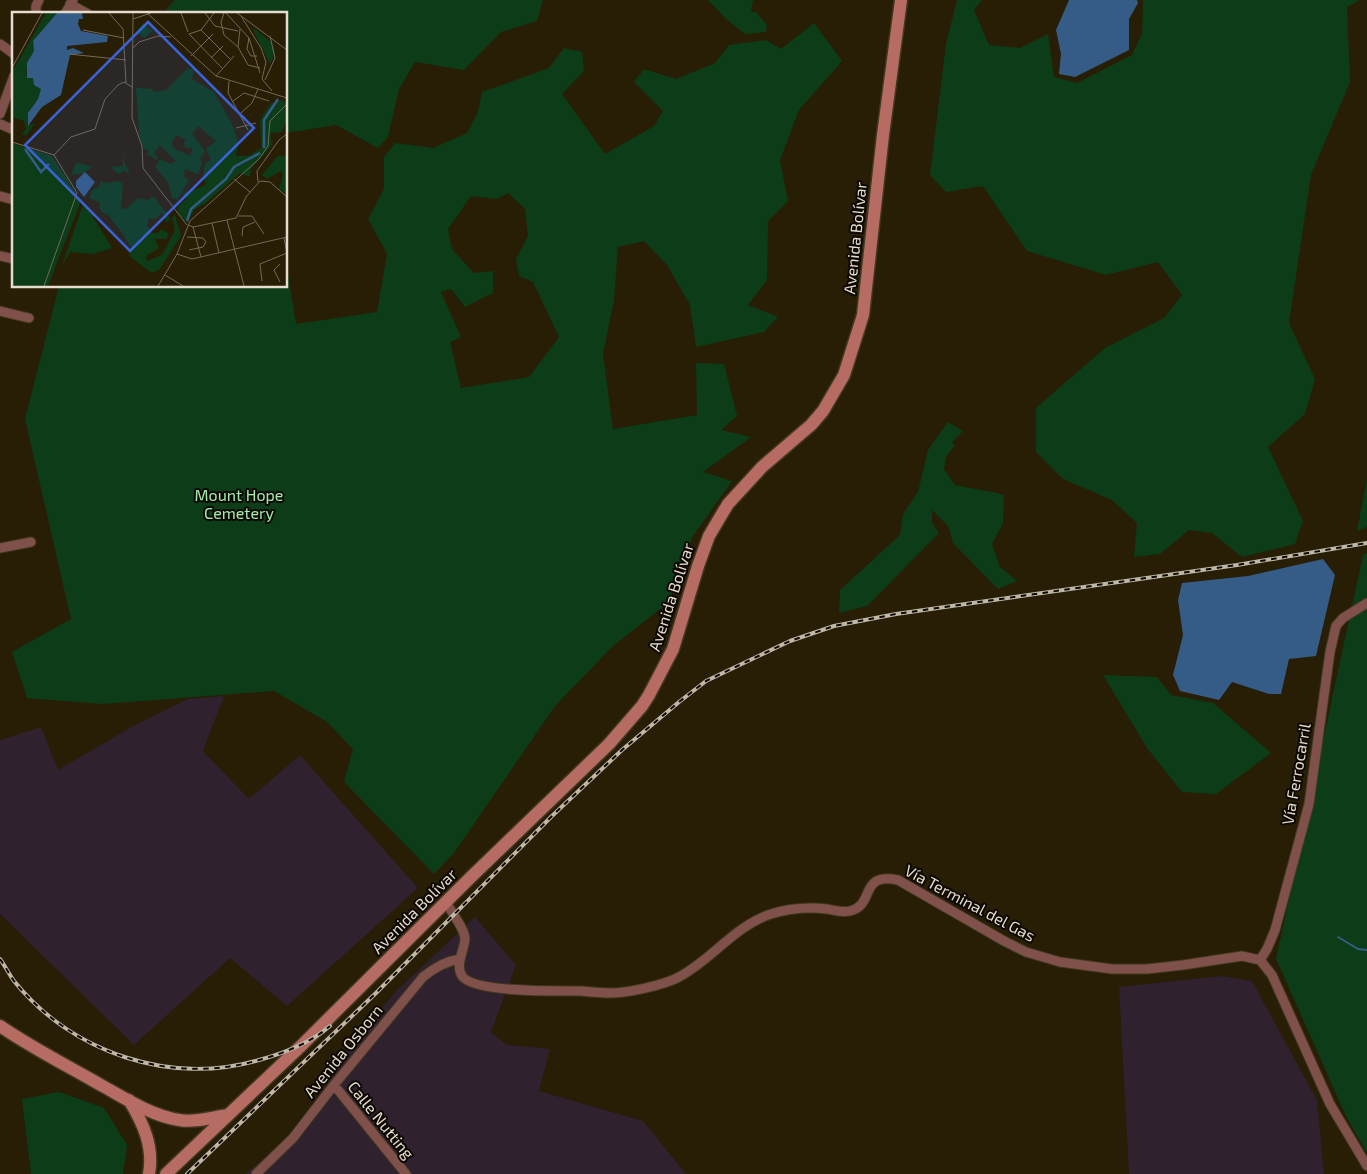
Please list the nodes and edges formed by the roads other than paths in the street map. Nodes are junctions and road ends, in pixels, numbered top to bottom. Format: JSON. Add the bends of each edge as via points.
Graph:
{"nodes":[{"id":1,"x":39,"y":0,"type":"edge"},
{"id":2,"x":901,"y":0,"type":"edge"},
{"id":3,"x":72,"y":2,"type":"edge"},
{"id":4,"x":36,"y":12,"type":"edge"},
{"id":5,"x":85,"y":12,"type":"edge"},
{"id":6,"x":0,"y":44,"type":"edge"},
{"id":7,"x":12,"y":53,"type":"edge"},
{"id":8,"x":12,"y":81,"type":"edge"},
{"id":9,"x":0,"y":114,"type":"edge"},
{"id":10,"x":0,"y":124,"type":"edge"},
{"id":11,"x":12,"y":129,"type":"edge"},
{"id":12,"x":0,"y":311,"type":"edge"},
{"id":13,"x":29,"y":318,"type":"dead end"},
{"id":14,"x":31,"y":542,"type":"dead end"},
{"id":15,"x":0,"y":548,"type":"edge"},
{"id":16,"x":1367,"y":603,"type":"edge"},
{"id":17,"x":446,"y":902,"type":"junction"},
{"id":18,"x":460,"y":959,"type":"junction"},
{"id":19,"x":1260,"y":960,"type":"junction"},
{"id":20,"x":0,"y":1026,"type":"edge"},
{"id":21,"x":0,"y":1038,"type":"edge"},
{"id":22,"x":20,"y":1040,"type":"junction"},
{"id":23,"x":334,"y":1084,"type":"junction"},
{"id":24,"x":129,"y":1100,"type":"junction"},
{"id":25,"x":228,"y":1115,"type":"junction"},
{"id":26,"x":1367,"y":1166,"type":"edge"},
{"id":27,"x":149,"y":1174,"type":"edge"},
{"id":28,"x":166,"y":1174,"type":"edge"},
{"id":29,"x":256,"y":1174,"type":"edge"},
{"id":30,"x":406,"y":1174,"type":"edge"}],
"edges":[{"from":1,"to":4,"type":"street"},
{"from":2,"to":17,"type":"main road","name":"Avenida Bolívar","via":[[863,314],[844,375],[811,425],[762,467],[728,504],[709,536],[673,649],[642,706],[609,744]]},
{"from":3,"to":5,"type":"street"},
{"from":6,"to":7,"type":"street"},
{"from":8,"to":9,"type":"street"},
{"from":10,"to":11,"type":"street"},
{"from":12,"to":13,"type":"street"},
{"from":14,"to":15,"type":"street"},
{"from":16,"to":19,"type":"street","name":"Vía Ferrocarril","via":[[1336,626],[1309,804],[1275,930]]},
{"from":17,"to":18,"type":"street","via":[[464,931]]},
{"from":17,"to":25,"type":"main road","name":"Avenida Bolívar"},
{"from":18,"to":19,"type":"street","name":"Vía Terminal del Gas","via":[[462,976],[480,985],[515,990],[625,991],[678,978],[736,933],[770,914],[806,907],[848,912],[857,909],[873,883],[885,877],[898,880],[1004,942],[1060,962],[1112,969],[1147,969],[1242,956]]},
{"from":18,"to":23,"type":"street","name":"Avenida Osborn","via":[[434,968],[423,976]]},
{"from":19,"to":26,"type":"street","via":[[1272,976],[1330,1104]]},
{"from":20,"to":22,"type":"main road"},
{"from":21,"to":22,"type":"main road"},
{"from":22,"to":24,"type":"main road"},
{"from":23,"to":29,"type":"street","name":"Avenida Osborn","via":[[293,1138]]},
{"from":23,"to":30,"type":"street","name":"Calle Nutting"},
{"from":24,"to":25,"type":"main road","via":[[178,1120]]},
{"from":24,"to":27,"type":"main road","via":[[145,1128],[150,1148]]},
{"from":25,"to":28,"type":"main road","name":"Avenida Bolívar"}]}
